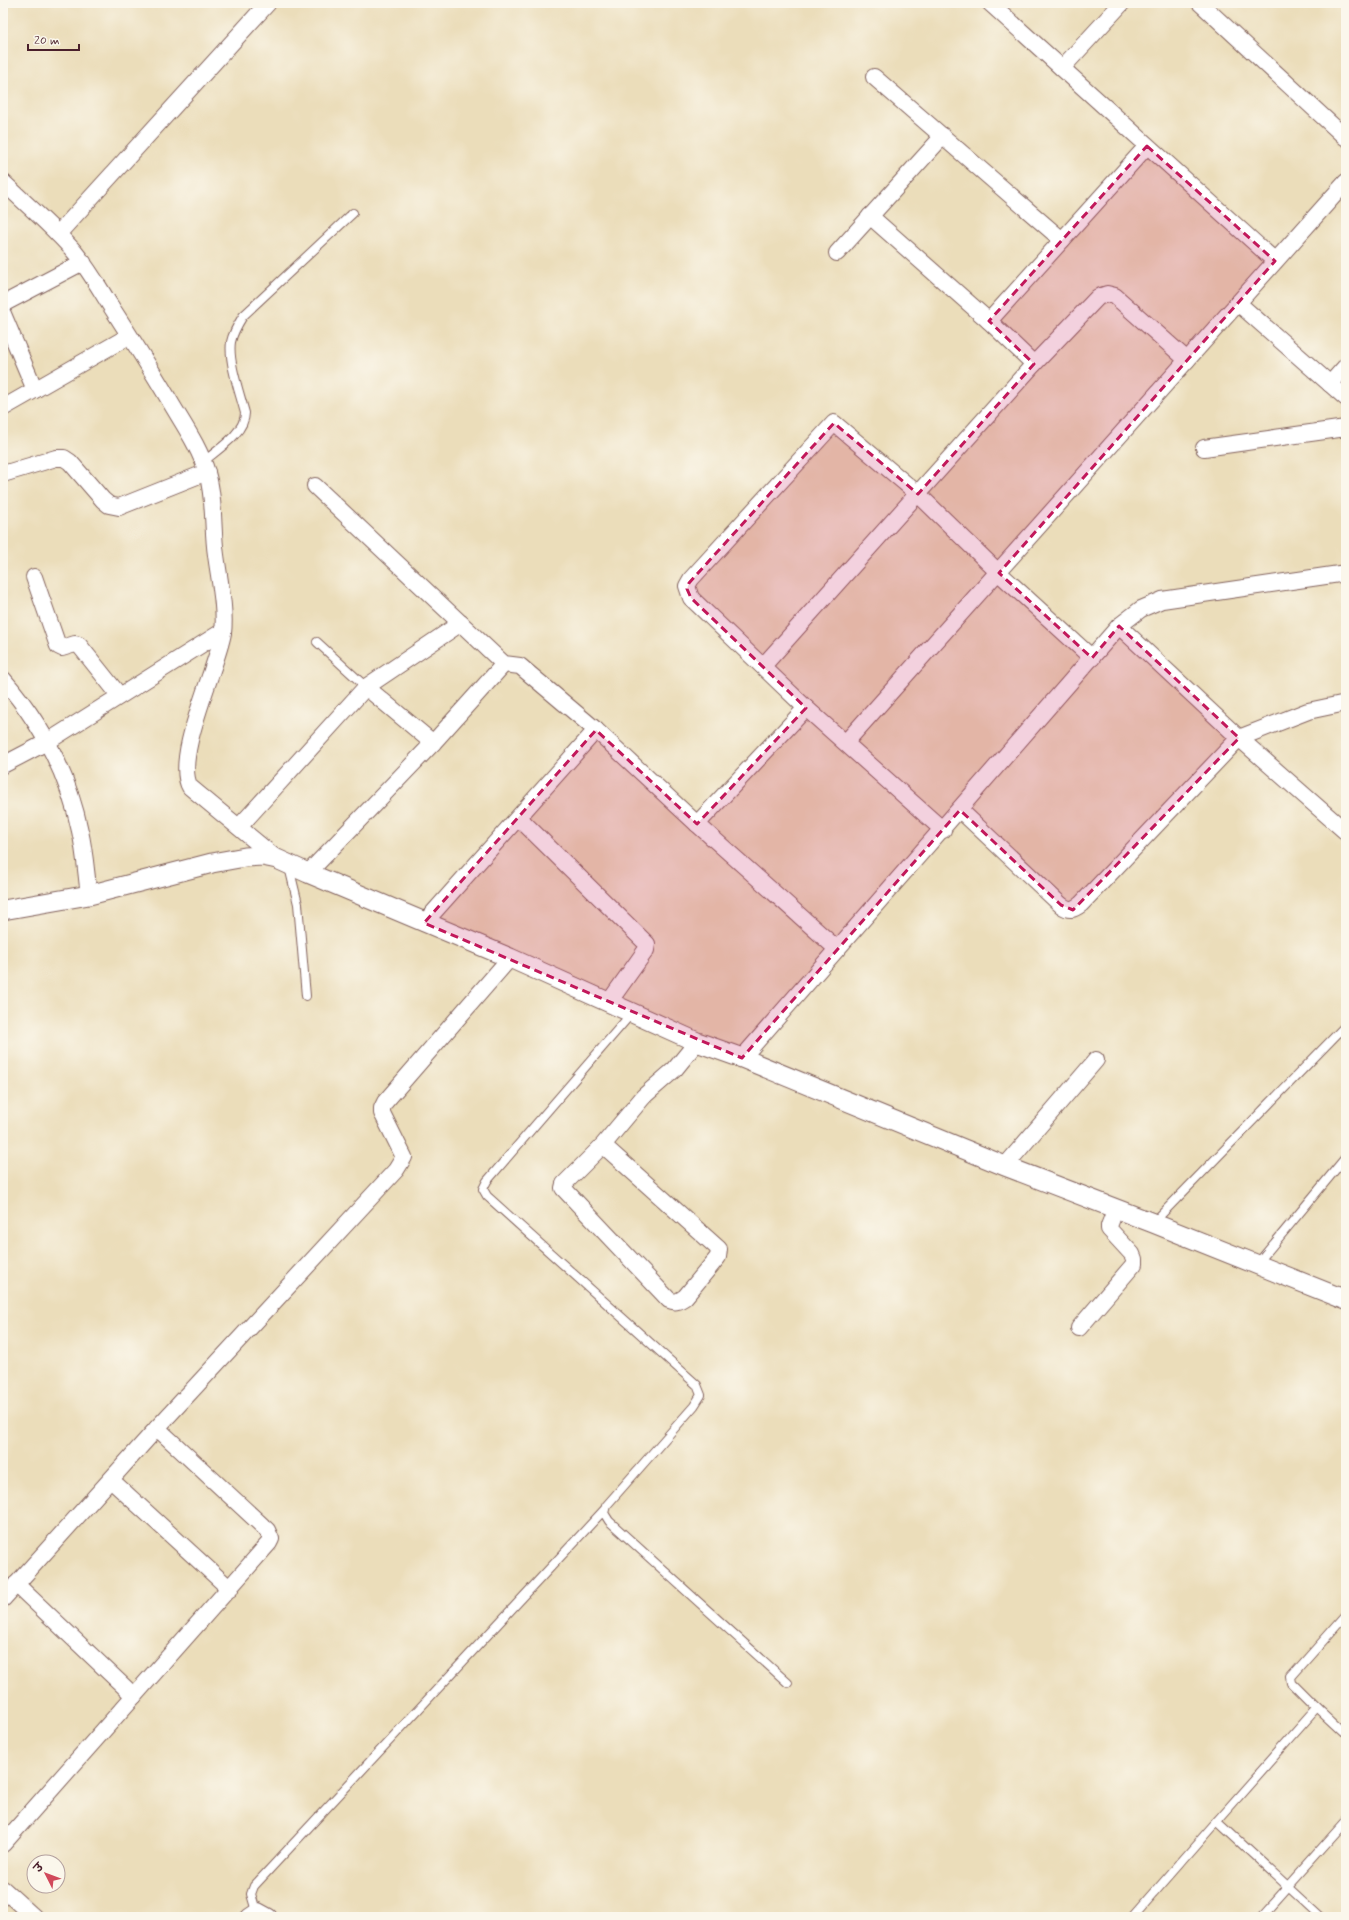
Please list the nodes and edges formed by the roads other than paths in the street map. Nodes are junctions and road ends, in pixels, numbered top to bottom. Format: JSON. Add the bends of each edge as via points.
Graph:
{"nodes":[{"id":1,"x":268,"y":3,"type":"edge"},
{"id":2,"x":990,"y":3,"type":"edge"},
{"id":3,"x":1122,"y":3,"type":"edge"},
{"id":4,"x":1200,"y":3,"type":"edge"},
{"id":5,"x":1062,"y":68,"type":"junction"},
{"id":6,"x":874,"y":77,"type":"dead end"},
{"id":7,"x":943,"y":136,"type":"junction"},
{"id":8,"x":1346,"y":138,"type":"edge"},
{"id":9,"x":1147,"y":146,"type":"junction"},
{"id":10,"x":1346,"y":182,"type":"edge"},
{"id":11,"x":5,"y":188,"type":"edge"},
{"id":12,"x":354,"y":213,"type":"dead end"},
{"id":13,"x":870,"y":216,"type":"junction"},
{"id":14,"x":58,"y":234,"type":"junction"},
{"id":15,"x":1062,"y":240,"type":"junction"},
{"id":16,"x":837,"y":253,"type":"dead end"},
{"id":17,"x":1275,"y":261,"type":"junction"},
{"id":18,"x":83,"y":262,"type":"junction"},
{"id":19,"x":1238,"y":303,"type":"junction"},
{"id":20,"x":3,"y":304,"type":"edge"},
{"id":21,"x":3,"y":314,"type":"edge"},
{"id":22,"x":989,"y":321,"type":"junction"},
{"id":23,"x":129,"y":336,"type":"junction"},
{"id":24,"x":1186,"y":360,"type":"junction"},
{"id":25,"x":1034,"y":364,"type":"junction"},
{"id":26,"x":1346,"y":366,"type":"edge"},
{"id":27,"x":1330,"y":384,"type":"junction"},
{"id":28,"x":35,"y":390,"type":"junction"},
{"id":29,"x":1346,"y":398,"type":"edge"},
{"id":30,"x":3,"y":408,"type":"edge"},
{"id":31,"x":1346,"y":428,"type":"edge"},
{"id":32,"x":1204,"y":448,"type":"dead end"},
{"id":33,"x":205,"y":467,"type":"junction"},
{"id":34,"x":3,"y":474,"type":"edge"},
{"id":35,"x":315,"y":486,"type":"dead end"},
{"id":36,"x":918,"y":494,"type":"junction"},
{"id":37,"x":999,"y":573,"type":"junction"},
{"id":38,"x":1346,"y":573,"type":"edge"},
{"id":39,"x":34,"y":577,"type":"dead end"},
{"id":40,"x":461,"y":623,"type":"junction"},
{"id":41,"x":1119,"y":626,"type":"junction"},
{"id":42,"x":223,"y":631,"type":"junction"},
{"id":43,"x":317,"y":642,"type":"dead end"},
{"id":44,"x":1092,"y":658,"type":"junction"},
{"id":45,"x":504,"y":664,"type":"junction"},
{"id":46,"x":763,"y":666,"type":"junction"},
{"id":47,"x":3,"y":679,"type":"edge"},
{"id":48,"x":366,"y":686,"type":"junction"},
{"id":49,"x":119,"y":695,"type":"junction"},
{"id":50,"x":1346,"y":703,"type":"edge"},
{"id":51,"x":806,"y":708,"type":"junction"},
{"id":52,"x":596,"y":730,"type":"junction"},
{"id":53,"x":1239,"y":738,"type":"junction"},
{"id":54,"x":47,"y":742,"type":"junction"},
{"id":55,"x":846,"y":742,"type":"junction"},
{"id":56,"x":433,"y":743,"type":"junction"},
{"id":57,"x":3,"y":765,"type":"edge"},
{"id":58,"x":960,"y":810,"type":"junction"},
{"id":59,"x":519,"y":818,"type":"junction"},
{"id":60,"x":697,"y":824,"type":"junction"},
{"id":61,"x":239,"y":827,"type":"junction"},
{"id":62,"x":943,"y":830,"type":"junction"},
{"id":63,"x":1346,"y":832,"type":"edge"},
{"id":64,"x":283,"y":861,"type":"junction"},
{"id":65,"x":308,"y":873,"type":"junction"},
{"id":66,"x":89,"y":895,"type":"junction"},
{"id":67,"x":3,"y":910,"type":"edge"},
{"id":68,"x":424,"y":923,"type":"junction"},
{"id":69,"x":837,"y":950,"type":"junction"},
{"id":70,"x":510,"y":958,"type":"junction"},
{"id":71,"x":306,"y":996,"type":"dead end"},
{"id":72,"x":609,"y":1002,"type":"junction"},
{"id":73,"x":633,"y":1013,"type":"junction"},
{"id":74,"x":1346,"y":1025,"type":"edge"},
{"id":75,"x":697,"y":1042,"type":"junction"},
{"id":76,"x":742,"y":1058,"type":"junction"},
{"id":77,"x":1096,"y":1060,"type":"dead end"},
{"id":78,"x":603,"y":1145,"type":"junction"},
{"id":79,"x":1346,"y":1157,"type":"edge"},
{"id":80,"x":1005,"y":1166,"type":"junction"},
{"id":81,"x":1116,"y":1208,"type":"junction"},
{"id":82,"x":1153,"y":1223,"type":"junction"},
{"id":83,"x":1257,"y":1264,"type":"junction"},
{"id":84,"x":1346,"y":1300,"type":"edge"},
{"id":85,"x":1079,"y":1328,"type":"dead end"},
{"id":86,"x":157,"y":1428,"type":"junction"},
{"id":87,"x":111,"y":1480,"type":"junction"},
{"id":88,"x":604,"y":1510,"type":"junction"},
{"id":89,"x":16,"y":1584,"type":"junction"},
{"id":90,"x":230,"y":1589,"type":"junction"},
{"id":91,"x":3,"y":1599,"type":"edge"},
{"id":92,"x":1346,"y":1616,"type":"edge"},
{"id":93,"x":788,"y":1683,"type":"dead end"},
{"id":94,"x":134,"y":1696,"type":"junction"},
{"id":95,"x":1317,"y":1708,"type":"junction"},
{"id":96,"x":1346,"y":1735,"type":"edge"},
{"id":97,"x":1217,"y":1821,"type":"junction"},
{"id":98,"x":1346,"y":1821,"type":"edge"},
{"id":99,"x":3,"y":1844,"type":"edge"},
{"id":100,"x":1287,"y":1886,"type":"junction"},
{"id":101,"x":3,"y":1889,"type":"edge"},
{"id":102,"x":24,"y":1914,"type":"edge"},
{"id":103,"x":258,"y":1915,"type":"edge"},
{"id":104,"x":1133,"y":1917,"type":"edge"},
{"id":105,"x":1260,"y":1917,"type":"edge"},
{"id":106,"x":1321,"y":1917,"type":"edge"}],
"edges":[{"from":1,"to":14,"type":"street"},
{"from":2,"to":5,"type":"street"},
{"from":3,"to":5,"type":"street"},
{"from":4,"to":8,"type":"street"},
{"from":5,"to":9,"type":"street"},
{"from":6,"to":7,"type":"street"},
{"from":7,"to":13,"type":"street"},
{"from":7,"to":15,"type":"street"},
{"from":9,"to":15,"type":"street"},
{"from":9,"to":17,"type":"street"},
{"from":10,"to":17,"type":"street"},
{"from":11,"to":14,"type":"street"},
{"from":12,"to":33,"type":"lane","via":[[243,316],[231,343],[231,355],[245,421],[239,431]]},
{"from":13,"to":16,"type":"street"},
{"from":13,"to":22,"type":"street"},
{"from":14,"to":18,"type":"street"},
{"from":15,"to":22,"type":"street"},
{"from":17,"to":19,"type":"street"},
{"from":18,"to":20,"type":"street"},
{"from":18,"to":23,"type":"street"},
{"from":19,"to":24,"type":"street"},
{"from":19,"to":27,"type":"street"},
{"from":21,"to":28,"type":"street"},
{"from":22,"to":25,"type":"street"},
{"from":23,"to":28,"type":"street"},
{"from":23,"to":33,"type":"street","via":[[187,430]]},
{"from":24,"to":25,"type":"street","via":[[1115,296],[1106,294],[1095,301]]},
{"from":24,"to":37,"type":"street"},
{"from":25,"to":36,"type":"street"},
{"from":26,"to":27,"type":"street"},
{"from":27,"to":29,"type":"street"},
{"from":28,"to":30,"type":"street"},
{"from":31,"to":32,"type":"street"},
{"from":33,"to":34,"type":"street","via":[[119,507],[109,505],[103,500],[64,458],[56,458]]},
{"from":33,"to":42,"type":"street","via":[[212,500]]},
{"from":35,"to":40,"type":"street"},
{"from":36,"to":37,"type":"street"},
{"from":36,"to":46,"type":"street"},
{"from":36,"to":46,"type":"street","via":[[834,423],[691,580],[687,586],[691,598]]},
{"from":37,"to":44,"type":"street"},
{"from":37,"to":55,"type":"street"},
{"from":38,"to":41,"type":"street","via":[[1162,600],[1141,609]]},
{"from":39,"to":49,"type":"street","via":[[58,646],[62,648],[79,645]]},
{"from":40,"to":45,"type":"street"},
{"from":40,"to":48,"type":"street"},
{"from":41,"to":44,"type":"street"},
{"from":41,"to":53,"type":"street"},
{"from":42,"to":49,"type":"street"},
{"from":42,"to":61,"type":"street","via":[[188,747],[185,770],[190,787]]},
{"from":43,"to":48,"type":"lane"},
{"from":44,"to":58,"type":"street"},
{"from":45,"to":52,"type":"street","via":[[520,666]]},
{"from":45,"to":56,"type":"street"},
{"from":46,"to":51,"type":"street"},
{"from":47,"to":54,"type":"street","via":[[25,705]]},
{"from":48,"to":56,"type":"street"},
{"from":48,"to":61,"type":"street"},
{"from":49,"to":54,"type":"street"},
{"from":50,"to":53,"type":"street","via":[[1308,711]]},
{"from":51,"to":55,"type":"street"},
{"from":51,"to":60,"type":"street"},
{"from":52,"to":59,"type":"street"},
{"from":52,"to":60,"type":"street"},
{"from":53,"to":58,"type":"street","via":[[1073,910],[1061,905]]},
{"from":53,"to":63,"type":"street"},
{"from":54,"to":57,"type":"street"},
{"from":54,"to":66,"type":"street","via":[[61,768],[73,800]]},
{"from":55,"to":62,"type":"street"},
{"from":56,"to":65,"type":"street"},
{"from":58,"to":62,"type":"street"},
{"from":59,"to":68,"type":"street"},
{"from":59,"to":72,"type":"street","via":[[647,944],[646,950]]},
{"from":60,"to":69,"type":"street"},
{"from":61,"to":64,"type":"street"},
{"from":62,"to":69,"type":"street"},
{"from":64,"to":65,"type":"street"},
{"from":64,"to":66,"type":"street","via":[[262,856],[229,859]]},
{"from":64,"to":71,"type":"lane","via":[[298,904]]},
{"from":65,"to":68,"type":"street"},
{"from":66,"to":67,"type":"street"},
{"from":68,"to":70,"type":"street"},
{"from":69,"to":76,"type":"street"},
{"from":70,"to":72,"type":"street"},
{"from":70,"to":86,"type":"street","via":[[385,1102],[382,1113],[404,1157],[396,1170]]},
{"from":72,"to":73,"type":"street"},
{"from":73,"to":75,"type":"street"},
{"from":73,"to":88,"type":"lane","via":[[487,1181],[483,1190],[700,1390],[701,1394],[694,1406]]},
{"from":74,"to":82,"type":"lane"},
{"from":75,"to":76,"type":"street"},
{"from":75,"to":78,"type":"street","via":[[675,1069],[644,1096]]},
{"from":76,"to":80,"type":"street"},
{"from":77,"to":80,"type":"street"},
{"from":78,"to":78,"type":"street","via":[[719,1249],[718,1257],[680,1301],[669,1300],[563,1190],[564,1184]]},
{"from":79,"to":83,"type":"lane"},
{"from":80,"to":81,"type":"street"},
{"from":81,"to":82,"type":"street"},
{"from":81,"to":85,"type":"street","via":[[1109,1226],[1132,1254],[1134,1264]]},
{"from":82,"to":83,"type":"street"},
{"from":83,"to":84,"type":"street"},
{"from":86,"to":87,"type":"street"},
{"from":86,"to":90,"type":"street","via":[[267,1530],[270,1539],[266,1548]]},
{"from":87,"to":89,"type":"street"},
{"from":87,"to":90,"type":"street"},
{"from":88,"to":93,"type":"lane","via":[[609,1521]]},
{"from":88,"to":103,"type":"lane","via":[[254,1886],[251,1894]]},
{"from":89,"to":91,"type":"street"},
{"from":89,"to":94,"type":"street"},
{"from":90,"to":94,"type":"street"},
{"from":92,"to":95,"type":"lane","via":[[1291,1677],[1292,1682]]},
{"from":94,"to":99,"type":"street"},
{"from":95,"to":96,"type":"lane"},
{"from":95,"to":97,"type":"lane"},
{"from":97,"to":100,"type":"lane"},
{"from":97,"to":104,"type":"lane"},
{"from":98,"to":100,"type":"lane"},
{"from":100,"to":105,"type":"lane"},
{"from":100,"to":106,"type":"lane"},
{"from":101,"to":102,"type":"street"}]}
